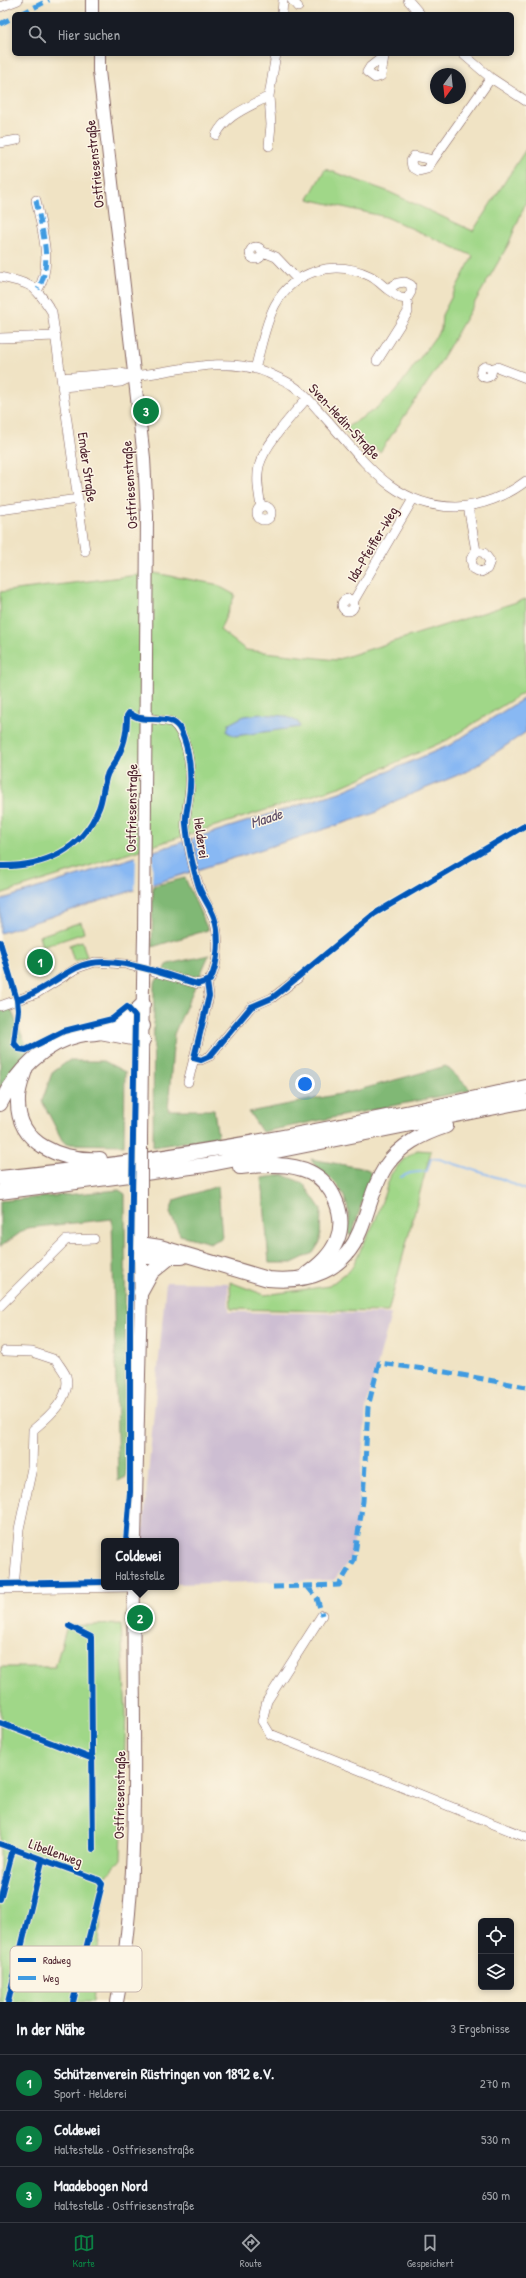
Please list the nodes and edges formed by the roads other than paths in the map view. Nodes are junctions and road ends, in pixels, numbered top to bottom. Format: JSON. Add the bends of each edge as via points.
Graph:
{"nodes":[{"id":1,"x":4,"y":0,"type":"edge"},
{"id":2,"x":18,"y":0,"type":"edge"},
{"id":3,"x":283,"y":0,"type":"edge"},
{"id":4,"x":408,"y":0,"type":"edge"},
{"id":5,"x":0,"y":2,"type":"edge"},
{"id":6,"x":0,"y":7,"type":"edge"},
{"id":7,"x":282,"y":12,"type":"edge"},
{"id":8,"x":418,"y":12,"type":"edge"},
{"id":9,"x":98,"y":56,"type":"edge"},
{"id":10,"x":276,"y":56,"type":"edge"},
{"id":11,"x":465,"y":56,"type":"edge"},
{"id":12,"x":491,"y":78,"type":"junction"},
{"id":13,"x":269,"y":96,"type":"junction"},
{"id":14,"x":526,"y":101,"type":"edge"},
{"id":15,"x":216,"y":136,"type":"dead end"},
{"id":16,"x":17,"y":140,"type":"dead end"},
{"id":17,"x":0,"y":143,"type":"edge"},
{"id":18,"x":269,"y":146,"type":"dead end"},
{"id":19,"x":433,"y":160,"type":"dead end"},
{"id":20,"x":36,"y":200,"type":"dead end"},
{"id":21,"x":261,"y":251,"type":"dead end"},
{"id":22,"x":0,"y":277,"type":"edge"},
{"id":23,"x":297,"y":279,"type":"junction"},
{"id":24,"x":38,"y":289,"type":"junction"},
{"id":25,"x":387,"y":289,"type":"junction"},
{"id":26,"x":407,"y":299,"type":"junction"},
{"id":27,"x":56,"y":336,"type":"junction"},
{"id":28,"x":0,"y":338,"type":"edge"},
{"id":29,"x":377,"y":361,"type":"dead end"},
{"id":30,"x":255,"y":369,"type":"junction"},
{"id":31,"x":490,"y":369,"type":"dead end"},
{"id":32,"x":134,"y":376,"type":"junction"},
{"id":33,"x":526,"y":378,"type":"edge"},
{"id":34,"x":62,"y":383,"type":"junction"},
{"id":35,"x":307,"y":398,"type":"junction"},
{"id":36,"x":526,"y":481,"type":"edge"},
{"id":37,"x":78,"y":499,"type":"junction"},
{"id":38,"x":413,"y":499,"type":"junction"},
{"id":39,"x":468,"y":506,"type":"junction"},
{"id":40,"x":261,"y":507,"type":"dead end"},
{"id":41,"x":0,"y":510,"type":"edge"},
{"id":42,"x":85,"y":551,"type":"dead end"},
{"id":43,"x":476,"y":551,"type":"dead end"},
{"id":44,"x":353,"y":602,"type":"dead end"},
{"id":45,"x":146,"y":718,"type":"junction"},
{"id":46,"x":298,"y":978,"type":"dead end"},
{"id":47,"x":207,"y":982,"type":"junction"},
{"id":48,"x":143,"y":1004,"type":"junction"},
{"id":49,"x":0,"y":1006,"type":"edge"},
{"id":50,"x":119,"y":1026,"type":"junction"},
{"id":51,"x":143,"y":1026,"type":"junction"},
{"id":52,"x":100,"y":1032,"type":"junction"},
{"id":53,"x":143,"y":1040,"type":"junction"},
{"id":54,"x":194,"y":1058,"type":"junction"},
{"id":55,"x":26,"y":1067,"type":"junction"},
{"id":56,"x":188,"y":1082,"type":"dead end"},
{"id":57,"x":526,"y":1087,"type":"edge"},
{"id":58,"x":526,"y":1101,"type":"edge"},
{"id":59,"x":0,"y":1104,"type":"edge"},
{"id":60,"x":487,"y":1110,"type":"junction"},
{"id":61,"x":178,"y":1155,"type":"junction"},
{"id":62,"x":206,"y":1165,"type":"junction"},
{"id":63,"x":0,"y":1178,"type":"edge"},
{"id":64,"x":0,"y":1192,"type":"edge"},
{"id":65,"x":94,"y":1239,"type":"dead end"},
{"id":66,"x":141,"y":1251,"type":"junction"},
{"id":67,"x":190,"y":1256,"type":"junction"},
{"id":68,"x":169,"y":1258,"type":"junction"},
{"id":69,"x":301,"y":1278,"type":"junction"},
{"id":70,"x":141,"y":1292,"type":"junction"},
{"id":71,"x":0,"y":1306,"type":"edge"},
{"id":72,"x":5,"y":1351,"type":"dead end"},
{"id":73,"x":135,"y":1538,"type":"edge"},
{"id":74,"x":101,"y":1587,"type":"edge"},
{"id":75,"x":14,"y":1588,"type":"junction"},
{"id":76,"x":0,"y":1589,"type":"edge"},
{"id":77,"x":134,"y":1590,"type":"edge"},
{"id":78,"x":322,"y":1615,"type":"dead end"},
{"id":79,"x":526,"y":1837,"type":"edge"},
{"id":80,"x":125,"y":1946,"type":"edge"},
{"id":81,"x":118,"y":1992,"type":"edge"},
{"id":82,"x":117,"y":2002,"type":"edge"}],
"edges":[{"from":1,"to":5,"type":"street"},
{"from":2,"to":6,"type":"street"},
{"from":3,"to":7,"type":"street"},
{"from":4,"to":8,"type":"street"},
{"from":9,"to":32,"type":"main road","name":"Ostfriesenstraße"},
{"from":10,"to":13,"type":"street"},
{"from":11,"to":12,"type":"street"},
{"from":12,"to":14,"type":"street"},
{"from":12,"to":19,"type":"street"},
{"from":13,"to":15,"type":"street","via":[[234,114],[222,124]]},
{"from":13,"to":18,"type":"street"},
{"from":16,"to":17,"type":"street"},
{"from":20,"to":24,"type":"street","via":[[47,266]]},
{"from":21,"to":23,"type":"street","via":[[276,257]]},
{"from":22,"to":24,"type":"street","via":[[26,282]]},
{"from":23,"to":25,"type":"street","via":[[315,271],[336,268],[354,270],[371,277]]},
{"from":23,"to":30,"type":"street","via":[[276,304]]},
{"from":24,"to":27,"type":"street","name":"Emder Straße","via":[[52,312]]},
{"from":25,"to":26,"type":"street","via":[[400,298]]},
{"from":25,"to":26,"type":"street","via":[[398,283],[405,282],[411,285]]},
{"from":26,"to":29,"type":"street","via":[[408,312]]},
{"from":27,"to":28,"type":"street"},
{"from":27,"to":34,"type":"street","name":"Emder Straße"},
{"from":30,"to":32,"type":"street","name":"Sven-Hedin-Straße","via":[[222,364]]},
{"from":30,"to":35,"type":"street","name":"Sven-Hedin-Straße","via":[[292,385]]},
{"from":31,"to":33,"type":"street","via":[[497,367]]},
{"from":32,"to":34,"type":"street","via":[[120,374]]},
{"from":32,"to":45,"type":"main road","name":"Ostfriesenstraße","via":[[144,458],[147,516]]},
{"from":34,"to":37,"type":"street","name":"Emder Straße"},
{"from":35,"to":38,"type":"street","name":"Sven-Hedin-Straße","via":[[378,477]]},
{"from":35,"to":40,"type":"street","via":[[276,435],[259,466],[257,484]]},
{"from":36,"to":39,"type":"street","name":"Sven-Hedin-Straße","via":[[502,496]]},
{"from":37,"to":41,"type":"street"},
{"from":37,"to":42,"type":"street","name":"Emder Straße"},
{"from":38,"to":39,"type":"street","name":"Sven-Hedin-Straße","via":[[429,504]]},
{"from":38,"to":44,"type":"street","name":"Ida-Pfeiffer-Weg"},
{"from":39,"to":43,"type":"street"},
{"from":45,"to":47,"type":"street","name":"Helderei","via":[[172,722],[181,731],[190,784],[186,814],[187,832],[196,879],[214,917],[217,934],[213,975]]},
{"from":45,"to":48,"type":"main road","name":"Ostfriesenstraße","bridge":true},
{"from":46,"to":54,"type":"street","via":[[272,998],[251,1007],[210,1056],[201,1060]]},
{"from":47,"to":49,"type":"street","via":[[198,984],[125,964],[95,962],[77,968],[38,993]]},
{"from":47,"to":54,"type":"street","name":"Helderei","via":[[209,996]]},
{"from":48,"to":50,"type":"highway"},
{"from":48,"to":51,"type":"main road","name":"Ostfriesenstraße"},
{"from":50,"to":51,"type":"highway"},
{"from":50,"to":52,"type":"highway"},
{"from":51,"to":53,"type":"main road","name":"Ostfriesenstraße"},
{"from":52,"to":53,"type":"highway"},
{"from":52,"to":55,"type":"highway","via":[[80,1035],[52,1045]]},
{"from":53,"to":66,"type":"main road","name":"Ostfriesenstraße","bridge":true},
{"from":54,"to":56,"type":"street","name":"Helderei"},
{"from":55,"to":59,"type":"highway","via":[[14,1079]]},
{"from":55,"to":61,"type":"highway","via":[[19,1089],[19,1111],[28,1133],[43,1148],[75,1158],[99,1159],[160,1151]]},
{"from":57,"to":61,"type":"highway"},
{"from":58,"to":60,"type":"highway"},
{"from":60,"to":62,"type":"highway"},
{"from":60,"to":69,"type":"highway","via":[[471,1120],[430,1131],[414,1139],[394,1155],[376,1185],[360,1231],[347,1254],[326,1271],[312,1278]]},
{"from":61,"to":63,"type":"highway"},
{"from":62,"to":64,"type":"highway"},
{"from":62,"to":69,"type":"highway","via":[[220,1168],[269,1164],[294,1167],[310,1172],[329,1190],[340,1214],[338,1240],[326,1258]]},
{"from":65,"to":71,"type":"street","via":[[66,1240]]},
{"from":66,"to":67,"type":"highway","via":[[160,1247]]},
{"from":66,"to":68,"type":"highway"},
{"from":66,"to":70,"type":"main road","name":"Ostfriesenstraße"},
{"from":67,"to":68,"type":"highway"},
{"from":67,"to":69,"type":"highway","via":[[268,1279]]},
{"from":68,"to":70,"type":"highway","via":[[152,1272]]},
{"from":70,"to":73,"type":"main road","name":"Ostfriesenstraße"},
{"from":72,"to":75,"type":"street","via":[[32,1352],[56,1360],[66,1377],[64,1395],[51,1415],[33,1430],[32,1468],[19,1529]]},
{"from":74,"to":75,"type":"street"},
{"from":75,"to":76,"type":"street"},
{"from":77,"to":80,"type":"main road","name":"Ostfriesenstraße","via":[[133,1859]]},
{"from":78,"to":79,"type":"street","via":[[267,1701],[262,1721],[270,1734]]},
{"from":81,"to":82,"type":"main road","name":"Ostfriesenstraße"}]}
